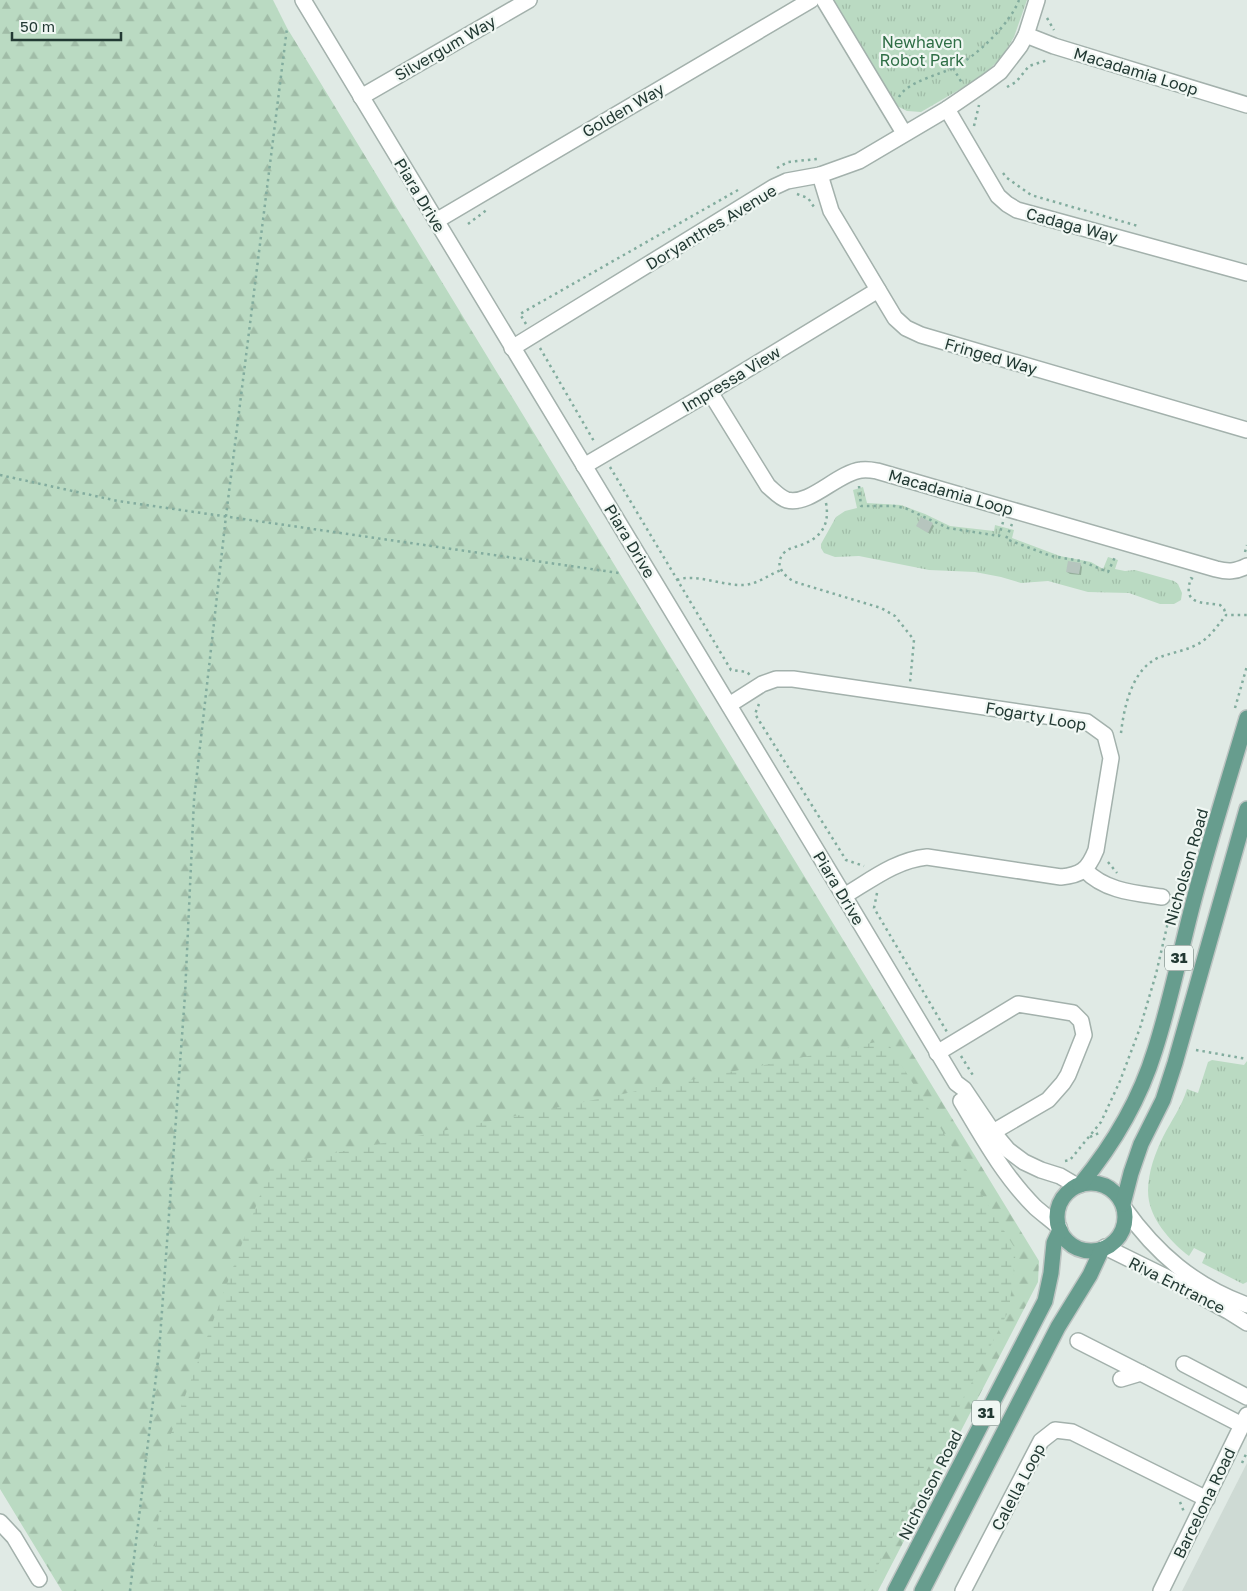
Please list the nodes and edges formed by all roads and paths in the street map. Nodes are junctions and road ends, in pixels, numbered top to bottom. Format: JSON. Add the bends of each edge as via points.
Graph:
{"nodes":[{"id":1,"x":303,"y":0,"type":"edge"},
{"id":2,"x":529,"y":0,"type":"edge"},
{"id":3,"x":811,"y":0,"type":"edge"},
{"id":4,"x":824,"y":0,"type":"edge"},
{"id":5,"x":1019,"y":0,"type":"edge"},
{"id":6,"x":1036,"y":0,"type":"edge"},
{"id":7,"x":287,"y":28,"type":"dead end"},
{"id":8,"x":1026,"y":36,"type":"junction"},
{"id":9,"x":1050,"y":60,"type":"dead end"},
{"id":10,"x":953,"y":68,"type":"junction"},
{"id":11,"x":964,"y":86,"type":"dead end"},
{"id":12,"x":1002,"y":90,"type":"dead end"},
{"id":13,"x":361,"y":97,"type":"junction"},
{"id":14,"x":894,"y":101,"type":"dead end"},
{"id":15,"x":980,"y":103,"type":"dead end"},
{"id":16,"x":1247,"y":105,"type":"edge"},
{"id":17,"x":946,"y":109,"type":"junction"},
{"id":18,"x":904,"y":133,"type":"junction"},
{"id":19,"x":978,"y":133,"type":"dead end"},
{"id":20,"x":818,"y":159,"type":"dead end"},
{"id":21,"x":773,"y":170,"type":"dead end"},
{"id":22,"x":1002,"y":171,"type":"dead end"},
{"id":23,"x":820,"y":175,"type":"junction"},
{"id":24,"x":739,"y":189,"type":"dead end"},
{"id":25,"x":436,"y":221,"type":"junction"},
{"id":26,"x":1144,"y":228,"type":"dead end"},
{"id":27,"x":1247,"y":273,"type":"edge"},
{"id":28,"x":878,"y":290,"type":"junction"},
{"id":29,"x":532,"y":335,"type":"junction"},
{"id":30,"x":512,"y":348,"type":"junction"},
{"id":31,"x":710,"y":392,"type":"junction"},
{"id":32,"x":1247,"y":430,"type":"edge"},
{"id":33,"x":603,"y":455,"type":"junction"},
{"id":34,"x":584,"y":466,"type":"junction"},
{"id":35,"x":0,"y":475,"type":"edge"},
{"id":36,"x":864,"y":483,"type":"dead end"},
{"id":37,"x":859,"y":484,"type":"junction"},
{"id":38,"x":855,"y":487,"type":"dead end"},
{"id":39,"x":833,"y":499,"type":"dead end"},
{"id":40,"x":826,"y":503,"type":"junction"},
{"id":41,"x":820,"y":507,"type":"dead end"},
{"id":42,"x":226,"y":516,"type":"junction"},
{"id":43,"x":994,"y":519,"type":"dead end"},
{"id":44,"x":1004,"y":522,"type":"junction"},
{"id":45,"x":1116,"y":555,"type":"dead end"},
{"id":46,"x":1247,"y":566,"type":"edge"},
{"id":47,"x":781,"y":570,"type":"junction"},
{"id":48,"x":619,"y":573,"type":"dead end"},
{"id":49,"x":677,"y":580,"type":"junction"},
{"id":50,"x":1200,"y":580,"type":"dead end"},
{"id":51,"x":1226,"y":615,"type":"junction"},
{"id":52,"x":1247,"y":615,"type":"edge"},
{"id":53,"x":1247,"y":666,"type":"edge"},
{"id":54,"x":758,"y":687,"type":"junction"},
{"id":55,"x":908,"y":696,"type":"junction"},
{"id":56,"x":729,"y":704,"type":"junction"},
{"id":57,"x":1240,"y":716,"type":"edge"},
{"id":58,"x":1120,"y":742,"type":"dead end"},
{"id":59,"x":1247,"y":810,"type":"edge"},
{"id":60,"x":1104,"y":857,"type":"dead end"},
{"id":61,"x":1085,"y":870,"type":"junction"},
{"id":62,"x":1185,"y":871,"type":"dead end"},
{"id":63,"x":870,"y":874,"type":"junction"},
{"id":64,"x":1118,"y":875,"type":"dead end"},
{"id":65,"x":844,"y":896,"type":"junction"},
{"id":66,"x":1170,"y":899,"type":"junction"},
{"id":67,"x":954,"y":1043,"type":"junction"},
{"id":68,"x":1196,"y":1050,"type":"dead end"},
{"id":69,"x":937,"y":1053,"type":"junction"},
{"id":70,"x":1247,"y":1059,"type":"edge"},
{"id":71,"x":956,"y":1083,"type":"junction"},
{"id":72,"x":978,"y":1085,"type":"dead end"},
{"id":73,"x":993,"y":1132,"type":"junction"},
{"id":74,"x":1059,"y":1163,"type":"dead end"},
{"id":75,"x":1079,"y":1185,"type":"junction"},
{"id":76,"x":1123,"y":1206,"type":"junction"},
{"id":77,"x":1060,"y":1228,"type":"junction"},
{"id":78,"x":1104,"y":1248,"type":"junction"},
{"id":79,"x":1247,"y":1304,"type":"edge"},
{"id":80,"x":1247,"y":1323,"type":"edge"},
{"id":81,"x":1078,"y":1341,"type":"dead end"},
{"id":82,"x":1184,"y":1364,"type":"dead end"},
{"id":83,"x":1141,"y":1373,"type":"junction"},
{"id":84,"x":1121,"y":1379,"type":"dead end"},
{"id":85,"x":1247,"y":1397,"type":"edge"},
{"id":86,"x":1245,"y":1420,"type":"edge"},
{"id":87,"x":1172,"y":1498,"type":"dead end"},
{"id":88,"x":1207,"y":1499,"type":"junction"},
{"id":89,"x":1197,"y":1519,"type":"junction"},
{"id":90,"x":0,"y":1522,"type":"edge"},
{"id":91,"x":39,"y":1579,"type":"dead end"},
{"id":92,"x":130,"y":1591,"type":"edge"},
{"id":93,"x":895,"y":1591,"type":"edge"},
{"id":94,"x":922,"y":1591,"type":"edge"},
{"id":95,"x":963,"y":1591,"type":"edge"},
{"id":96,"x":1162,"y":1591,"type":"edge"}],
"edges":[{"from":1,"to":13,"type":"street","name":"Piara Drive"},
{"from":2,"to":13,"type":"street","name":"Silvergum Way"},
{"from":3,"to":25,"type":"street","name":"Golden Way"},
{"from":4,"to":18,"type":"street"},
{"from":5,"to":10,"type":"path","via":[[1003,25],[976,52]]},
{"from":6,"to":8,"type":"street","name":"Doryanthes Avenue"},
{"from":7,"to":42,"type":"path"},
{"from":8,"to":16,"type":"street","name":"Macadamia Loop"},
{"from":8,"to":17,"type":"street","name":"Doryanthes Avenue","via":[[1000,72]]},
{"from":9,"to":12,"type":"path","via":[[1029,66],[1016,82]]},
{"from":10,"to":11,"type":"path"},
{"from":10,"to":14,"type":"path","via":[[902,91]]},
{"from":13,"to":25,"type":"street","name":"Piara Drive"},
{"from":15,"to":19,"type":"path","via":[[974,125]]},
{"from":17,"to":18,"type":"street","name":"Doryanthes Avenue"},
{"from":17,"to":27,"type":"street","name":"Cadaga Way","via":[[998,196],[1017,210]]},
{"from":18,"to":23,"type":"street","name":"Doryanthes Avenue","via":[[859,161]]},
{"from":20,"to":21,"type":"path","via":[[788,162]]},
{"from":22,"to":26,"type":"path","via":[[1031,195]]},
{"from":23,"to":28,"type":"street","name":"Fringed Way","via":[[831,211]]},
{"from":23,"to":29,"type":"street","name":"Doryanthes Avenue","via":[[774,187]]},
{"from":24,"to":29,"type":"path","via":[[520,314]]},
{"from":25,"to":30,"type":"street","name":"Piara Drive"},
{"from":28,"to":31,"type":"street","name":"Impressa View"},
{"from":28,"to":32,"type":"street","name":"Fringed Way","via":[[895,318],[921,335]]},
{"from":29,"to":30,"type":"street","name":"Doryanthes Avenue"},
{"from":29,"to":33,"type":"path"},
{"from":30,"to":34,"type":"street","name":"Piara Drive"},
{"from":31,"to":33,"type":"street","name":"Impressa View"},
{"from":31,"to":46,"type":"street","name":"Macadamia Loop","via":[[768,486],[788,500],[797,501],[852,472],[877,471],[1216,569],[1228,572]]},
{"from":33,"to":34,"type":"street","name":"Impressa View"},
{"from":33,"to":49,"type":"path"},
{"from":34,"to":56,"type":"street","name":"Piara Drive"},
{"from":35,"to":42,"type":"path","via":[[118,501]]},
{"from":36,"to":37,"type":"path"},
{"from":37,"to":38,"type":"path"},
{"from":37,"to":44,"type":"path","via":[[861,506],[905,508],[948,528],[999,536]]},
{"from":39,"to":40,"type":"path"},
{"from":40,"to":41,"type":"path"},
{"from":40,"to":47,"type":"path","via":[[828,518],[822,532],[812,542],[787,550],[781,560]]},
{"from":42,"to":48,"type":"path"},
{"from":42,"to":92,"type":"path","via":[[194,800],[185,995],[159,1352]]},
{"from":43,"to":44,"type":"path"},
{"from":44,"to":45,"type":"path","via":[[1012,524],[1006,539],[1051,556],[1081,561],[1108,572]]},
{"from":47,"to":49,"type":"path","via":[[744,585],[689,578]]},
{"from":47,"to":55,"type":"path","via":[[785,577],[795,582],[881,608],[895,616],[914,640]]},
{"from":49,"to":54,"type":"path","via":[[731,670],[747,672]]},
{"from":50,"to":51,"type":"path","via":[[1191,578],[1189,595],[1192,600],[1220,605]]},
{"from":51,"to":52,"type":"path"},
{"from":51,"to":58,"type":"path","via":[[1203,640],[1157,658],[1140,672],[1123,713]]},
{"from":53,"to":57,"type":"path"},
{"from":54,"to":55,"type":"street","name":"Fogarty Loop","via":[[776,679],[793,679]]},
{"from":54,"to":56,"type":"street","name":"Fogarty Loop"},
{"from":54,"to":63,"type":"path","via":[[763,695],[755,714],[846,860]]},
{"from":55,"to":61,"type":"street","name":"Fogarty Loop","via":[[1087,722],[1105,735],[1110,758],[1096,850]]},
{"from":56,"to":65,"type":"street","name":"Piara Drive"},
{"from":57,"to":75,"type":"main road","name":"Nicholson Road","number":"31","via":[[1155,1051],[1114,1138]]},
{"from":59,"to":76,"type":"main road","number":"31","via":[[1175,1064],[1163,1100],[1139,1151]]},
{"from":60,"to":64,"type":"path"},
{"from":61,"to":63,"type":"street","via":[[1073,876],[1060,877],[927,857],[914,858]]},
{"from":61,"to":66,"type":"street","via":[[1106,885],[1122,891]]},
{"from":62,"to":66,"type":"path"},
{"from":63,"to":65,"type":"street"},
{"from":63,"to":67,"type":"path","via":[[877,891],[874,908]]},
{"from":65,"to":69,"type":"street","name":"Piara Drive"},
{"from":66,"to":74,"type":"path","via":[[1156,974],[1140,1028],[1116,1089],[1102,1122],[1070,1160]]},
{"from":67,"to":69,"type":"street"},
{"from":67,"to":72,"type":"path"},
{"from":67,"to":73,"type":"street","via":[[1018,1004],[1073,1013],[1081,1021],[1084,1035],[1063,1083],[1048,1100]]},
{"from":68,"to":70,"type":"path"},
{"from":69,"to":71,"type":"street","name":"Piara Drive"},
{"from":71,"to":73,"type":"street","name":"Piara Drive","via":[[964,1089]]},
{"from":71,"to":77,"type":"street","name":"Piara Drive","via":[[957,1094],[995,1158],[1035,1207]]},
{"from":73,"to":75,"type":"street","name":"Piara Drive","via":[[1008,1150],[1024,1162]]},
{"from":75,"to":76,"type":"main road","via":[[1102,1185],[1115,1192]]},
{"from":75,"to":77,"type":"main road","number":"31","via":[[1064,1196],[1059,1206]]},
{"from":76,"to":78,"type":"main road","number":"31","via":[[1125,1222],[1121,1233]]},
{"from":76,"to":79,"type":"street","name":"Riva Entrance","via":[[1147,1238],[1174,1265],[1196,1280]]},
{"from":77,"to":78,"type":"main road","via":[[1074,1246],[1088,1250]]},
{"from":77,"to":93,"type":"main road","name":"Nicholson Road","number":"31","via":[[1054,1243],[1052,1273],[1045,1301]]},
{"from":78,"to":80,"type":"street","name":"Riva Entrance","via":[[1166,1277]]},
{"from":78,"to":94,"type":"main road","number":"31","via":[[1054,1335]]},
{"from":81,"to":83,"type":"street"},
{"from":82,"to":85,"type":"street"},
{"from":83,"to":84,"type":"street"},
{"from":83,"to":86,"type":"street"},
{"from":86,"to":88,"type":"street","name":"Barcelona Road"},
{"from":87,"to":89,"type":"path","via":[[1181,1502],[1183,1511]]},
{"from":88,"to":89,"type":"street","name":"Barcelona Road"},
{"from":88,"to":95,"type":"street","name":"Calella Loop","via":[[1072,1432],[1055,1430],[1041,1441]]},
{"from":89,"to":96,"type":"street","name":"Barcelona Road"},
{"from":90,"to":91,"type":"street","via":[[14,1537]]}]}
